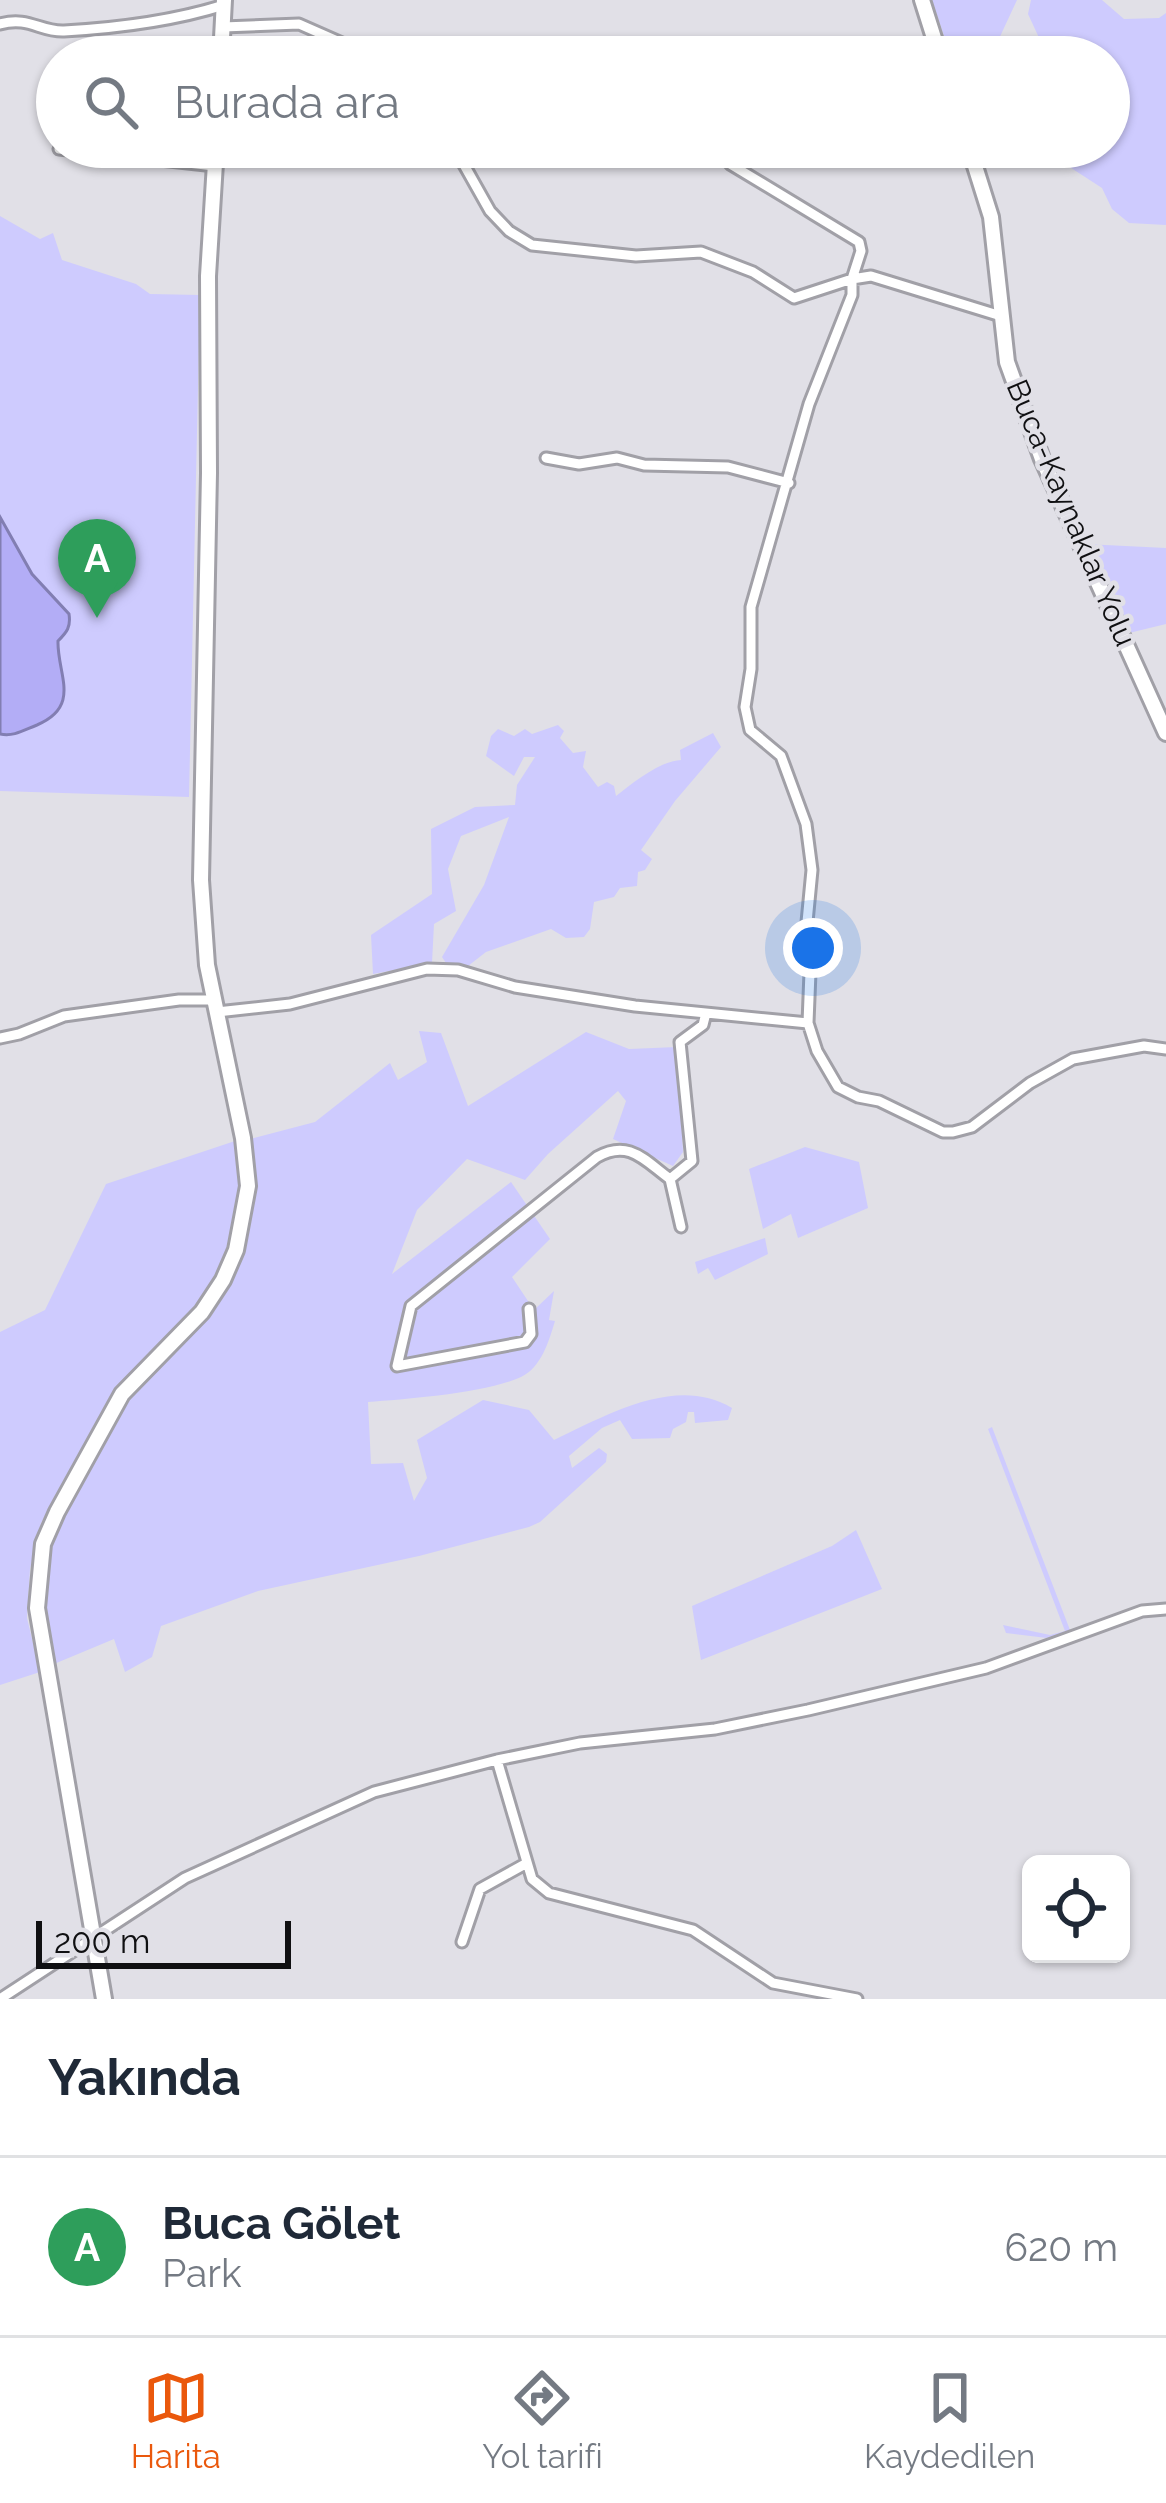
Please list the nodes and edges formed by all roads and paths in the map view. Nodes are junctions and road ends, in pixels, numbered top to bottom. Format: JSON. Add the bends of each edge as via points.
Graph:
{"nodes":[{"id":1,"x":922,"y":0,"type":"edge"},
{"id":2,"x":224,"y":3,"type":"edge"},
{"id":3,"x":0,"y":24,"type":"edge"},
{"id":4,"x":223,"y":27,"type":"junction"},
{"id":5,"x":222,"y":36,"type":"edge"},
{"id":6,"x":326,"y":36,"type":"edge"},
{"id":7,"x":933,"y":36,"type":"edge"},
{"id":8,"x":214,"y":168,"type":"edge"},
{"id":9,"x":466,"y":168,"type":"edge"},
{"id":10,"x":737,"y":168,"type":"edge"},
{"id":11,"x":976,"y":168,"type":"edge"},
{"id":12,"x":852,"y":279,"type":"junction"},
{"id":13,"x":1001,"y":316,"type":"junction"},
{"id":14,"x":546,"y":458,"type":"dead end"},
{"id":15,"x":789,"y":483,"type":"junction"},
{"id":16,"x":1166,"y":733,"type":"edge"},
{"id":17,"x":216,"y":1006,"type":"junction"},
{"id":18,"x":706,"y":1013,"type":"junction"},
{"id":19,"x":808,"y":1023,"type":"junction"},
{"id":20,"x":0,"y":1038,"type":"edge"},
{"id":21,"x":1166,"y":1048,"type":"edge"},
{"id":22,"x":670,"y":1179,"type":"junction"},
{"id":23,"x":681,"y":1227,"type":"dead end"},
{"id":24,"x":529,"y":1309,"type":"dead end"},
{"id":25,"x":1166,"y":1609,"type":"edge"},
{"id":26,"x":497,"y":1760,"type":"junction"},
{"id":27,"x":527,"y":1863,"type":"junction"},
{"id":28,"x":94,"y":1938,"type":"junction"},
{"id":29,"x":462,"y":1942,"type":"dead end"},
{"id":30,"x":773,"y":1983,"type":"junction"},
{"id":31,"x":0,"y":1999,"type":"edge"},
{"id":32,"x":104,"y":1999,"type":"edge"},
{"id":33,"x":778,"y":1999,"type":"edge"},
{"id":34,"x":857,"y":1999,"type":"edge"}],
"edges":[{"from":1,"to":7,"type":"street"},
{"from":2,"to":3,"type":"street","via":[[182,18],[57,32],[18,20]]},
{"from":2,"to":4,"type":"street"},
{"from":4,"to":5,"type":"street"},
{"from":4,"to":6,"type":"street","via":[[298,24]]},
{"from":8,"to":17,"type":"street","via":[[202,836]]},
{"from":9,"to":12,"type":"street","via":[[490,211],[532,245],[636,256],[701,252],[794,298]]},
{"from":10,"to":12,"type":"street","via":[[859,242]]},
{"from":11,"to":13,"type":"street","name":"Buca-Kaynaklar Yolu","via":[[992,217]]},
{"from":12,"to":13,"type":"street","via":[[871,276]]},
{"from":12,"to":15,"type":"street"},
{"from":13,"to":16,"type":"street","name":"Buca-Kaynaklar Yolu","via":[[1007,362],[1042,459]]},
{"from":14,"to":15,"type":"street","via":[[728,467]]},
{"from":15,"to":19,"type":"street","via":[[751,607],[745,707],[750,730],[781,756],[806,824]]},
{"from":17,"to":18,"type":"street","via":[[290,1004],[428,969]]},
{"from":17,"to":20,"type":"street","via":[[64,1016]]},
{"from":17,"to":28,"type":"street","via":[[248,1186],[236,1250],[202,1312],[122,1394],[43,1544],[37,1608]]},
{"from":18,"to":19,"type":"street"},
{"from":18,"to":22,"type":"street","via":[[680,1042],[692,1161]]},
{"from":19,"to":21,"type":"street","via":[[838,1087],[943,1132],[972,1126],[1072,1059]]},
{"from":22,"to":23,"type":"street"},
{"from":22,"to":24,"type":"street","via":[[628,1150],[597,1157],[411,1306],[397,1366],[525,1342]]},
{"from":25,"to":26,"type":"street","via":[[986,1668],[808,1710]]},
{"from":26,"to":27,"type":"street"},
{"from":26,"to":28,"type":"street","via":[[335,1808],[185,1878]]},
{"from":27,"to":29,"type":"street","via":[[480,1889]]},
{"from":27,"to":30,"type":"street","via":[[549,1893],[693,1930]]},
{"from":28,"to":31,"type":"street"},
{"from":28,"to":32,"type":"street"},
{"from":30,"to":33,"type":"street"},
{"from":30,"to":34,"type":"street"}]}
